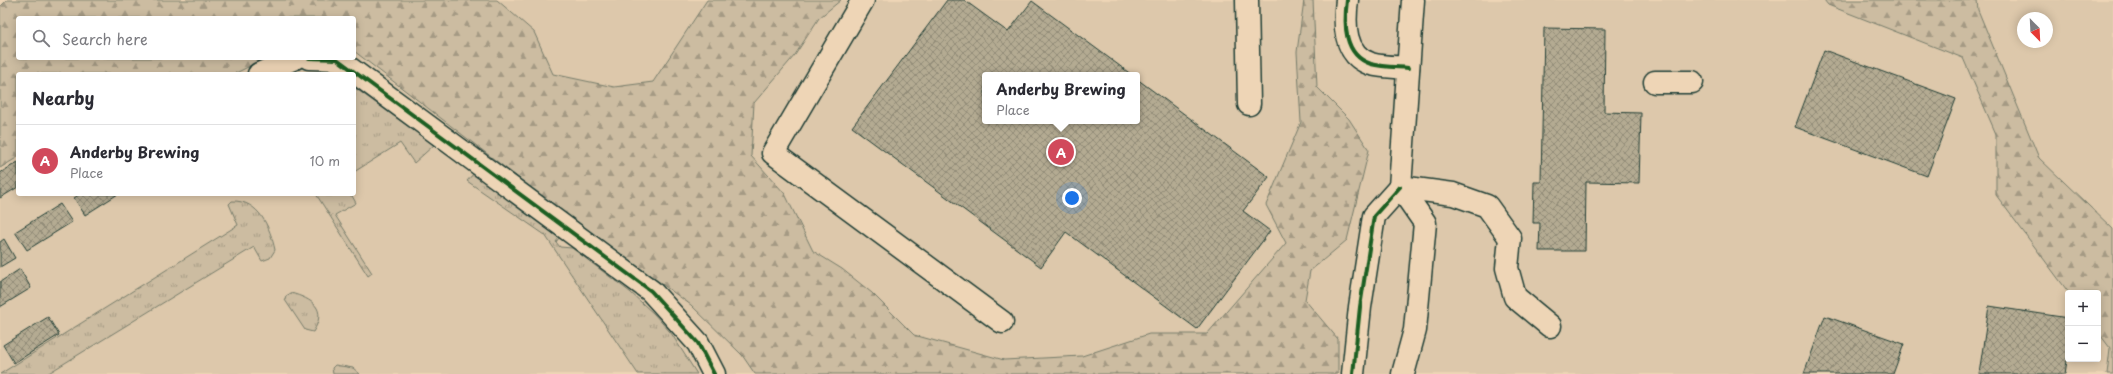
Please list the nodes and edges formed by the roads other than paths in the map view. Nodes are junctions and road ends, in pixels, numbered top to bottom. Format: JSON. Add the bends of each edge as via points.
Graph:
{"nodes":[{"id":1,"x":863,"y":0,"type":"edge"},
{"id":2,"x":1247,"y":0,"type":"edge"},
{"id":3,"x":1347,"y":0,"type":"edge"},
{"id":4,"x":1413,"y":0,"type":"edge"},
{"id":5,"x":290,"y":60,"type":"edge"},
{"id":6,"x":338,"y":60,"type":"edge"},
{"id":7,"x":1408,"y":68,"type":"junction"},
{"id":8,"x":264,"y":72,"type":"edge"},
{"id":9,"x":355,"y":72,"type":"edge"},
{"id":10,"x":356,"y":73,"type":"edge"},
{"id":11,"x":1655,"y":82,"type":"dead end"},
{"id":12,"x":1692,"y":82,"type":"dead end"},
{"id":13,"x":1249,"y":104,"type":"dead end"},
{"id":14,"x":1401,"y":184,"type":"junction"},
{"id":15,"x":1002,"y":322,"type":"dead end"},
{"id":16,"x":1550,"y":326,"type":"dead end"},
{"id":17,"x":714,"y":374,"type":"edge"},
{"id":18,"x":1353,"y":374,"type":"edge"},
{"id":19,"x":1403,"y":374,"type":"edge"}],
"edges":[{"from":1,"to":15,"type":"street","via":[[773,153]]},
{"from":2,"to":13,"type":"street"},
{"from":3,"to":7,"type":"street","via":[[1344,24],[1354,53],[1370,63]]},
{"from":4,"to":7,"type":"street"},
{"from":5,"to":8,"type":"street"},
{"from":6,"to":9,"type":"street"},
{"from":7,"to":14,"type":"street"},
{"from":10,"to":17,"type":"street","via":[[651,291],[698,343]]},
{"from":11,"to":12,"type":"street"},
{"from":14,"to":16,"type":"street","via":[[1453,194],[1487,206],[1510,238],[1507,268],[1515,297]]},
{"from":14,"to":18,"type":"street","via":[[1374,216]]},
{"from":14,"to":19,"type":"street","via":[[1425,223],[1415,330]]}]}
